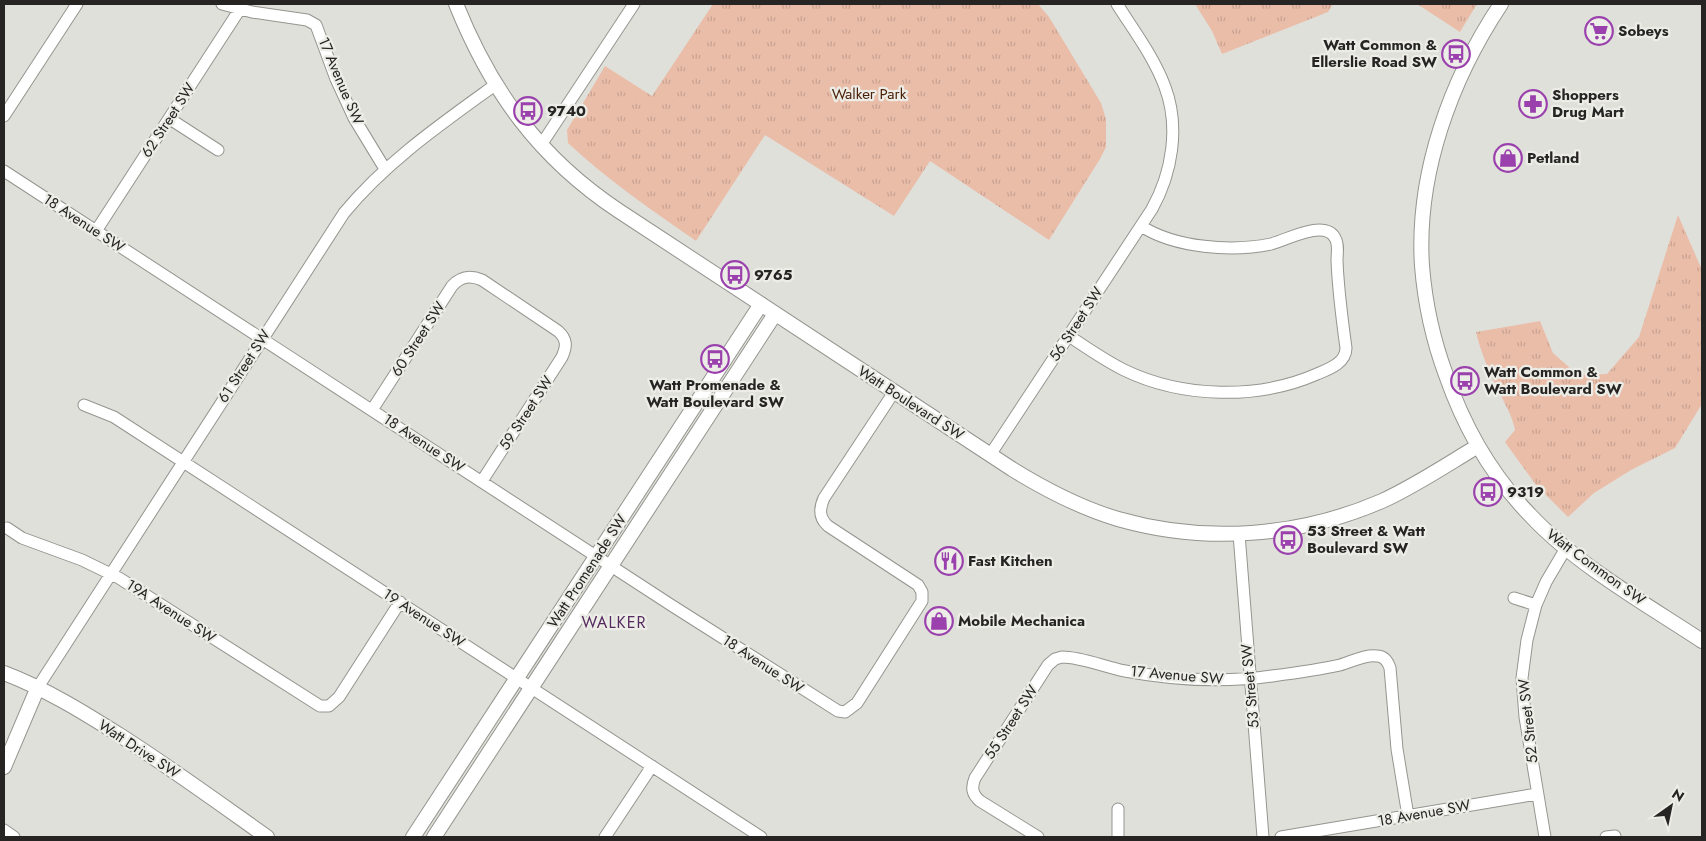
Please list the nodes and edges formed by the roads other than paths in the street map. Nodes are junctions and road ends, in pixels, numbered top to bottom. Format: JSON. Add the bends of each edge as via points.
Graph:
{"nodes":[{"id":1,"x":77,"y":4,"type":"edge"},
{"id":2,"x":222,"y":4,"type":"edge"},
{"id":3,"x":456,"y":4,"type":"edge"},
{"id":4,"x":634,"y":4,"type":"edge"},
{"id":5,"x":1117,"y":4,"type":"edge"},
{"id":6,"x":1500,"y":4,"type":"edge"},
{"id":7,"x":240,"y":9,"type":"junction"},
{"id":8,"x":495,"y":85,"type":"junction"},
{"id":9,"x":4,"y":116,"type":"edge"},
{"id":10,"x":170,"y":119,"type":"junction"},
{"id":11,"x":541,"y":145,"type":"junction"},
{"id":12,"x":218,"y":150,"type":"dead end"},
{"id":13,"x":385,"y":169,"type":"junction"},
{"id":14,"x":4,"y":171,"type":"edge"},
{"id":15,"x":1141,"y":226,"type":"junction"},
{"id":16,"x":96,"y":231,"type":"junction"},
{"id":17,"x":761,"y":304,"type":"junction"},
{"id":18,"x":775,"y":314,"type":"junction"},
{"id":19,"x":1068,"y":336,"type":"junction"},
{"id":20,"x":262,"y":339,"type":"junction"},
{"id":21,"x":566,"y":342,"type":"joint"},
{"id":22,"x":894,"y":392,"type":"junction"},
{"id":23,"x":84,"y":405,"type":"dead end"},
{"id":24,"x":372,"y":410,"type":"junction"},
{"id":25,"x":1478,"y":446,"type":"junction"},
{"id":26,"x":990,"y":455,"type":"junction"},
{"id":27,"x":183,"y":462,"type":"junction"},
{"id":28,"x":482,"y":481,"type":"junction"},
{"id":29,"x":7,"y":528,"type":"dead end"},
{"id":30,"x":1239,"y":534,"type":"junction"},
{"id":31,"x":1566,"y":548,"type":"junction"},
{"id":32,"x":596,"y":556,"type":"junction"},
{"id":33,"x":610,"y":565,"type":"junction"},
{"id":34,"x":111,"y":573,"type":"junction"},
{"id":35,"x":1514,"y":598,"type":"dead end"},
{"id":36,"x":400,"y":602,"type":"junction"},
{"id":37,"x":1536,"y":605,"type":"junction"},
{"id":38,"x":1702,"y":641,"type":"edge"},
{"id":39,"x":1058,"y":658,"type":"joint"},
{"id":40,"x":4,"y":673,"type":"edge"},
{"id":41,"x":517,"y":678,"type":"junction"},
{"id":42,"x":1250,"y":679,"type":"junction"},
{"id":43,"x":38,"y":686,"type":"junction"},
{"id":44,"x":531,"y":687,"type":"junction"},
{"id":45,"x":652,"y":766,"type":"junction"},
{"id":46,"x":4,"y":767,"type":"edge"},
{"id":47,"x":1537,"y":794,"type":"junction"},
{"id":48,"x":1118,"y":809,"type":"dead end"},
{"id":49,"x":1408,"y":816,"type":"junction"},
{"id":50,"x":4,"y":830,"type":"edge"},
{"id":51,"x":14,"y":837,"type":"edge"},
{"id":52,"x":267,"y":837,"type":"edge"},
{"id":53,"x":414,"y":837,"type":"edge"},
{"id":54,"x":434,"y":837,"type":"edge"},
{"id":55,"x":605,"y":837,"type":"edge"},
{"id":56,"x":761,"y":837,"type":"edge"},
{"id":57,"x":1038,"y":837,"type":"edge"},
{"id":58,"x":1118,"y":837,"type":"edge"},
{"id":59,"x":1263,"y":837,"type":"edge"},
{"id":60,"x":1281,"y":837,"type":"edge"},
{"id":61,"x":1545,"y":837,"type":"edge"}],
"edges":[{"from":1,"to":9,"type":"street"},
{"from":2,"to":7,"type":"street","name":"17 Avenue SW"},
{"from":3,"to":8,"type":"street","name":"Watt Boulevard SW","via":[[476,52]]},
{"from":4,"to":11,"type":"street"},
{"from":5,"to":15,"type":"street","name":"56 Street SW","via":[[1161,78],[1172,125],[1169,165],[1161,192]]},
{"from":6,"to":25,"type":"street","name":"Watt Common SW","via":[[1470,55],[1444,119],[1430,168],[1423,228],[1425,294],[1438,352],[1455,402]]},
{"from":7,"to":10,"type":"street","name":"62 Street SW"},
{"from":7,"to":13,"type":"street","name":"17 Avenue SW","via":[[306,20],[316,25],[354,118]]},
{"from":8,"to":11,"type":"street","name":"Watt Boulevard SW"},
{"from":8,"to":13,"type":"street","name":"61 Street SW"},
{"from":10,"to":12,"type":"street"},
{"from":10,"to":16,"type":"street","name":"62 Street SW"},
{"from":11,"to":17,"type":"street","name":"Watt Boulevard SW","via":[[603,201]]},
{"from":13,"to":20,"type":"street","name":"61 Street SW","via":[[344,213]]},
{"from":14,"to":16,"type":"street","name":"18 Avenue SW"},
{"from":15,"to":19,"type":"street","name":"56 Street SW"},
{"from":15,"to":19,"type":"street","via":[[1161,236],[1223,247],[1261,245],[1317,230],[1329,232],[1337,244],[1344,356],[1333,367],[1283,385],[1207,392],[1132,374]]},
{"from":16,"to":20,"type":"street","name":"18 Avenue SW"},
{"from":17,"to":18,"type":"street","name":"Watt Boulevard SW"},
{"from":17,"to":32,"type":"street","name":"Watt Promenade SW"},
{"from":18,"to":22,"type":"street","name":"Watt Boulevard SW"},
{"from":18,"to":33,"type":"street","name":"Watt Promenade SW"},
{"from":19,"to":26,"type":"street","name":"56 Street SW"},
{"from":20,"to":24,"type":"street","name":"18 Avenue SW"},
{"from":20,"to":27,"type":"street","name":"61 Street SW"},
{"from":21,"to":24,"type":"street","name":"60 Street SW","via":[[558,331],[482,280],[470,276],[460,279],[452,286]]},
{"from":21,"to":28,"type":"street","name":"59 Street SW","via":[[562,357]]},
{"from":22,"to":26,"type":"street","name":"Watt Boulevard SW"},
{"from":22,"to":33,"type":"street","name":"18 Avenue SW","via":[[824,498],[820,514],[828,526],[914,582],[922,592],[922,601],[857,703],[845,712],[833,710]]},
{"from":23,"to":27,"type":"street","name":"19 Avenue SW","via":[[114,417]]},
{"from":24,"to":28,"type":"street","name":"18 Avenue SW"},
{"from":25,"to":30,"type":"street","name":"Watt Boulevard SW","via":[[1401,491],[1346,514],[1290,529]]},
{"from":25,"to":31,"type":"street","name":"Watt Common SW","via":[[1530,516]]},
{"from":26,"to":30,"type":"street","name":"Watt Boulevard SW","via":[[1036,484],[1117,519],[1176,532]]},
{"from":27,"to":34,"type":"street","name":"61 Street SW"},
{"from":27,"to":36,"type":"street","name":"19 Avenue SW"},
{"from":28,"to":32,"type":"street","name":"18 Avenue SW"},
{"from":29,"to":34,"type":"street","name":"19A Avenue SW","via":[[22,538]]},
{"from":30,"to":42,"type":"street","name":"53 Street SW"},
{"from":31,"to":37,"type":"street","name":"52 Street SW"},
{"from":31,"to":38,"type":"street","name":"Watt Common SW"},
{"from":32,"to":33,"type":"street","name":"18 Avenue SW"},
{"from":32,"to":41,"type":"street","name":"Watt Promenade SW"},
{"from":33,"to":44,"type":"street","name":"Watt Promenade SW"},
{"from":34,"to":36,"type":"street","name":"19A Avenue SW","via":[[320,706],[328,706],[339,697]]},
{"from":34,"to":43,"type":"street","name":"61 Street SW"},
{"from":35,"to":37,"type":"street"},
{"from":36,"to":41,"type":"street","name":"19 Avenue SW"},
{"from":37,"to":47,"type":"street","name":"52 Street SW","via":[[1522,678]]},
{"from":39,"to":42,"type":"street","name":"17 Avenue SW","via":[[1175,678]]},
{"from":39,"to":57,"type":"street","name":"55 Street SW","via":[[1048,666],[972,787],[980,801]]},
{"from":40,"to":43,"type":"street","name":"Watt Drive SW"},
{"from":41,"to":44,"type":"street","name":"19 Avenue SW"},
{"from":41,"to":53,"type":"street","name":"Watt Promenade SW"},
{"from":42,"to":49,"type":"street","name":"17 Avenue SW","via":[[1338,665],[1371,656],[1384,658],[1390,668],[1396,739]]},
{"from":42,"to":59,"type":"street","name":"53 Street SW"},
{"from":43,"to":46,"type":"street"},
{"from":43,"to":52,"type":"street","name":"Watt Drive SW","via":[[145,751]]},
{"from":44,"to":45,"type":"street","name":"19 Avenue SW"},
{"from":44,"to":54,"type":"street","name":"Watt Promenade SW"},
{"from":45,"to":55,"type":"street"},
{"from":45,"to":56,"type":"street","name":"19 Avenue SW"},
{"from":47,"to":49,"type":"street","name":"18 Avenue SW"},
{"from":47,"to":61,"type":"street","name":"52 Street SW"},
{"from":48,"to":58,"type":"street"},
{"from":49,"to":60,"type":"street","name":"18 Avenue SW"},
{"from":50,"to":51,"type":"street"}]}
